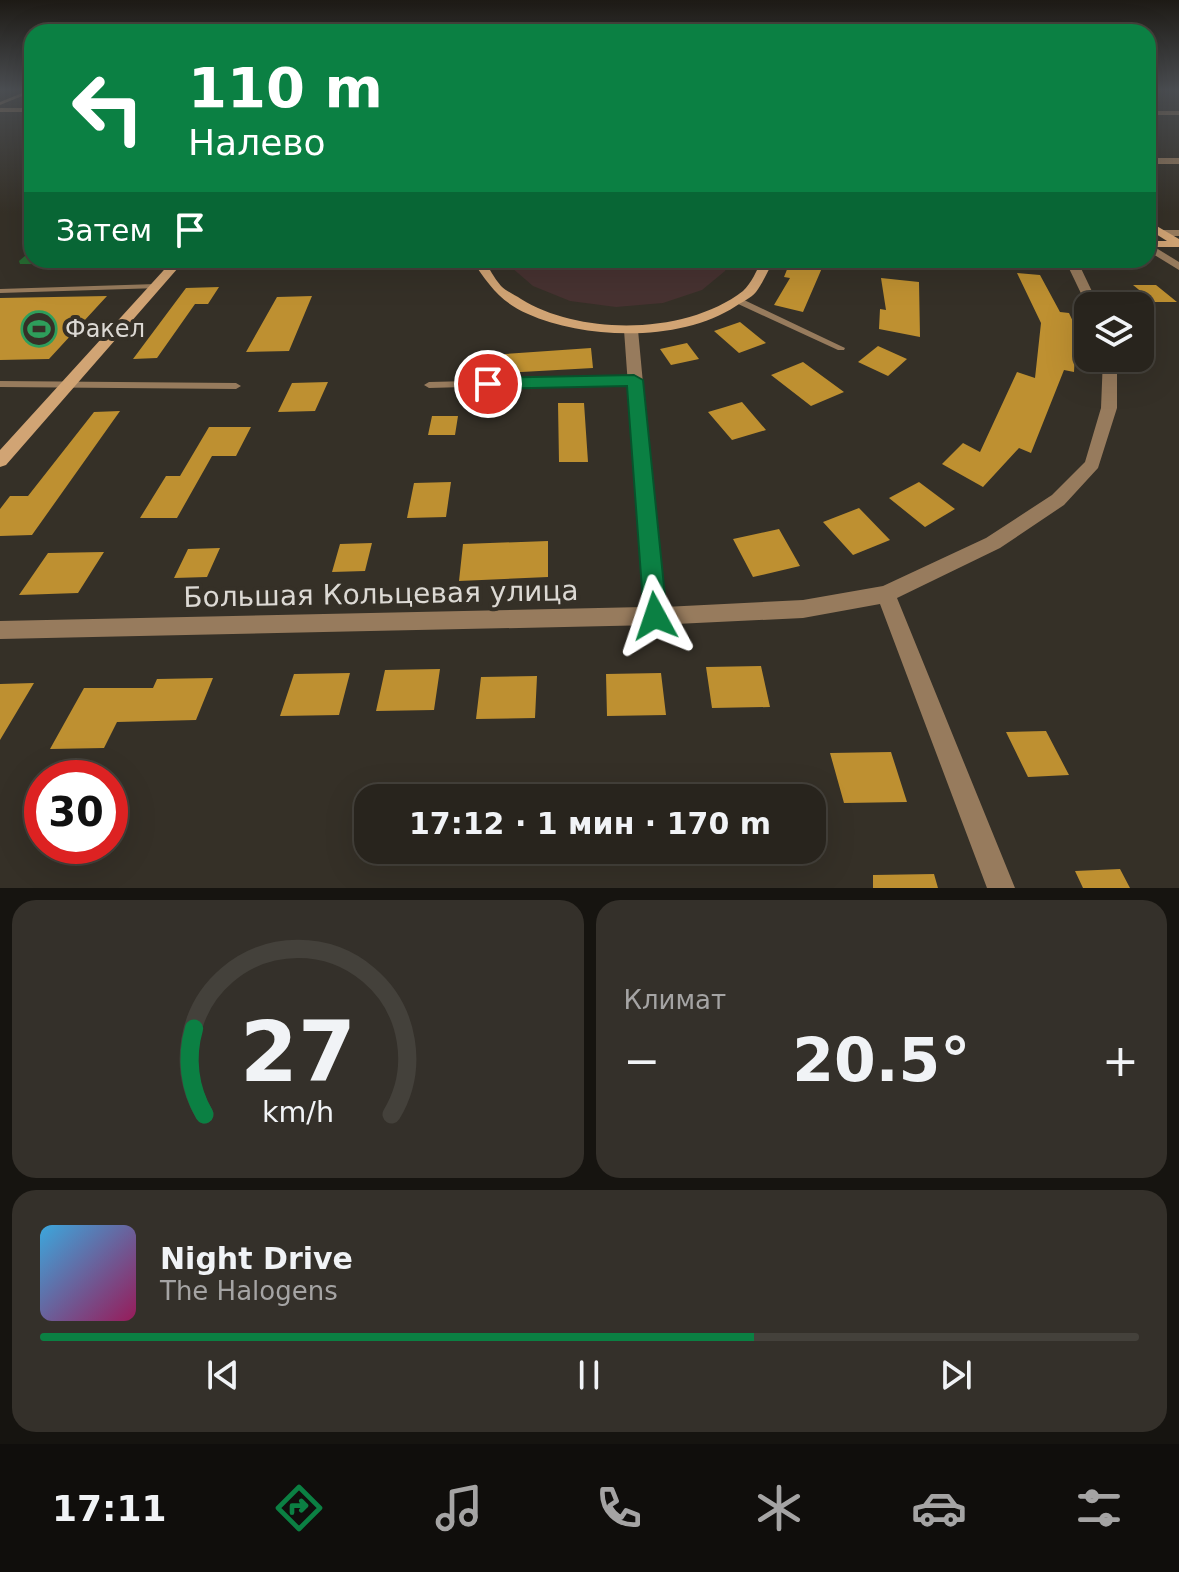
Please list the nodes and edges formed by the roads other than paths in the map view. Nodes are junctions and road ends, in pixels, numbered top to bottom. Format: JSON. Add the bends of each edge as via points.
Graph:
{"nodes":[{"id":1,"x":1156,"y":161,"type":"edge"},
{"id":2,"x":1179,"y":161,"type":"edge"},
{"id":3,"x":1156,"y":229,"type":"edge"},
{"id":4,"x":1163,"y":233,"type":"junction"},
{"id":5,"x":1179,"y":233,"type":"edge"},
{"id":6,"x":1179,"y":244,"type":"edge"},
{"id":7,"x":1156,"y":245,"type":"edge"},
{"id":8,"x":1156,"y":251,"type":"edge"},
{"id":9,"x":1179,"y":267,"type":"edge"},
{"id":10,"x":172,"y":268,"type":"edge"},
{"id":11,"x":480,"y":268,"type":"edge"},
{"id":12,"x":766,"y":268,"type":"edge"},
{"id":13,"x":1075,"y":268,"type":"edge"},
{"id":14,"x":156,"y":286,"type":"junction"},
{"id":15,"x":0,"y":291,"type":"edge"},
{"id":16,"x":1086,"y":292,"type":"edge"},
{"id":17,"x":739,"y":301,"type":"junction"},
{"id":18,"x":631,"y":330,"type":"junction"},
{"id":19,"x":841,"y":348,"type":"dead end"},
{"id":20,"x":1110,"y":372,"type":"edge"},
{"id":21,"x":634,"y":380,"type":"junction"},
{"id":22,"x":0,"y":384,"type":"edge"},
{"id":23,"x":68,"y":385,"type":"junction"},
{"id":24,"x":429,"y":385,"type":"dead end"},
{"id":25,"x":236,"y":386,"type":"dead end"},
{"id":26,"x":0,"y":461,"type":"edge"},
{"id":27,"x":886,"y":594,"type":"junction"},
{"id":28,"x":655,"y":616,"type":"junction"},
{"id":29,"x":0,"y":630,"type":"edge"},
{"id":30,"x":1001,"y":888,"type":"edge"}],
"edges":[{"from":1,"to":2,"type":"street"},
{"from":3,"to":4,"type":"street"},
{"from":4,"to":5,"type":"street"},
{"from":4,"to":6,"type":"street"},
{"from":6,"to":7,"type":"street"},
{"from":8,"to":9,"type":"street"},
{"from":10,"to":14,"type":"street"},
{"from":11,"to":18,"type":"street","via":[[507,299],[526,309],[557,321]]},
{"from":12,"to":17,"type":"street"},
{"from":13,"to":16,"type":"street"},
{"from":14,"to":15,"type":"lane"},
{"from":14,"to":23,"type":"street"},
{"from":17,"to":18,"type":"street","via":[[708,316]]},
{"from":17,"to":19,"type":"lane"},
{"from":18,"to":21,"type":"street"},
{"from":20,"to":27,"type":"street","name":"Большая Кольцевая улица","via":[[1109,408],[1092,464],[1058,500],[993,543]]},
{"from":21,"to":24,"type":"lane"},
{"from":21,"to":28,"type":"street"},
{"from":22,"to":23,"type":"lane"},
{"from":23,"to":25,"type":"lane"},
{"from":23,"to":26,"type":"street"},
{"from":27,"to":28,"type":"street","name":"Большая Кольцевая улица","via":[[803,609]]},
{"from":27,"to":30,"type":"street"},
{"from":28,"to":29,"type":"street","name":"Большая Кольцевая улица"}]}
